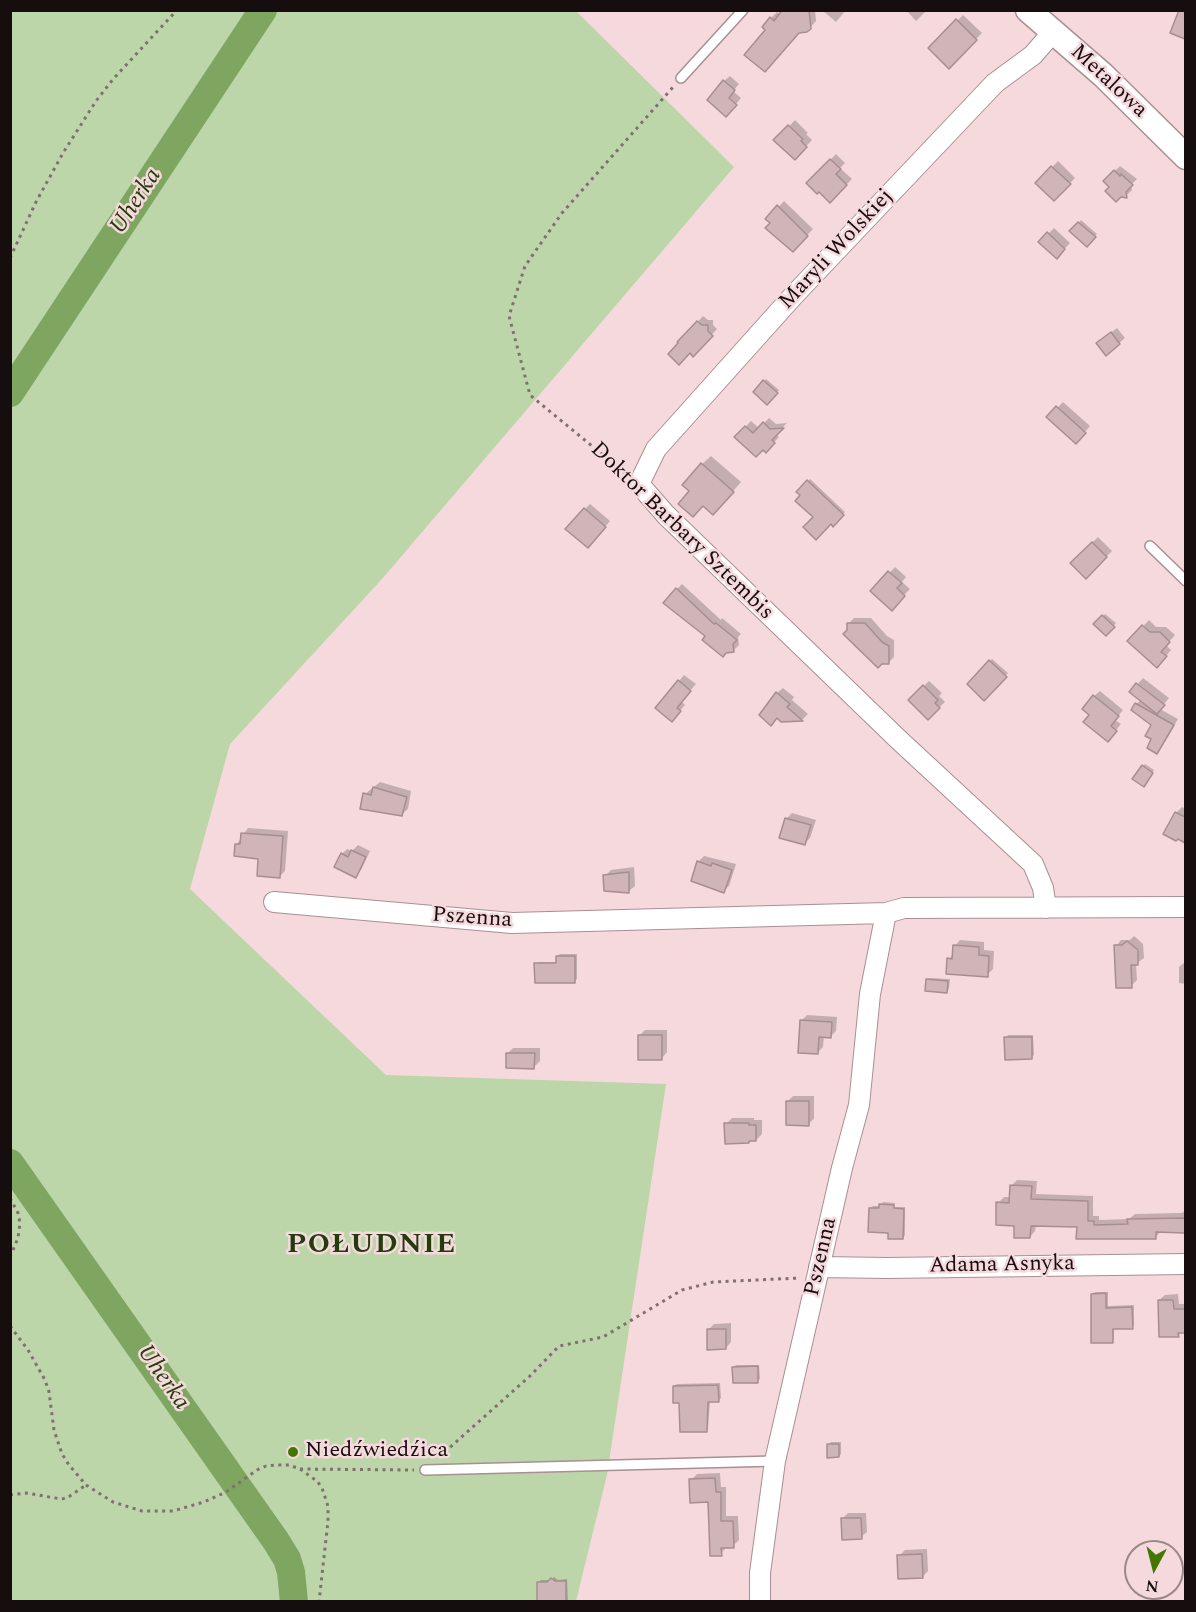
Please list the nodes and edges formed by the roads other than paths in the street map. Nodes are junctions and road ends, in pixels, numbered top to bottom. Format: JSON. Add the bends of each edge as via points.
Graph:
{"nodes":[{"id":1,"x":743,"y":10,"type":"edge"},
{"id":2,"x":1028,"y":10,"type":"edge"},
{"id":3,"x":1053,"y":33,"type":"junction"},
{"id":4,"x":681,"y":78,"type":"road end"},
{"id":5,"x":1185,"y":157,"type":"edge"},
{"id":6,"x":639,"y":484,"type":"joint"},
{"id":7,"x":1150,"y":546,"type":"dead end"},
{"id":8,"x":1185,"y":580,"type":"edge"},
{"id":9,"x":274,"y":902,"type":"dead end"},
{"id":10,"x":1185,"y":907,"type":"edge"},
{"id":11,"x":1046,"y":908,"type":"junction"},
{"id":12,"x":886,"y":913,"type":"junction"},
{"id":13,"x":1185,"y":1264,"type":"edge"},
{"id":14,"x":819,"y":1267,"type":"junction"},
{"id":15,"x":775,"y":1461,"type":"junction"},
{"id":16,"x":425,"y":1470,"type":"road end"},
{"id":17,"x":760,"y":1602,"type":"edge"}],
"edges":[{"from":1,"to":4,"type":"lane"},
{"from":2,"to":3,"type":"street","name":"Metalowa"},
{"from":3,"to":5,"type":"street","name":"Metalowa","via":[[1103,75]]},
{"from":3,"to":6,"type":"street","name":"Maryli Wolskiej","via":[[1033,55],[995,83],[794,295],[656,449]]},
{"from":6,"to":11,"type":"street","name":"Doktor Barbary Sztembis","via":[[707,556],[1033,864]]},
{"from":7,"to":8,"type":"lane"},
{"from":9,"to":12,"type":"street","name":"Pszenna","via":[[512,923]]},
{"from":10,"to":11,"type":"street","name":"Pszenna"},
{"from":11,"to":12,"type":"street","name":"Pszenna","via":[[903,908]]},
{"from":12,"to":14,"type":"street","name":"Pszenna","via":[[870,994],[859,1106]]},
{"from":13,"to":14,"type":"street","name":"Adama Asnyka"},
{"from":14,"to":15,"type":"street","name":"Pszenna"},
{"from":15,"to":16,"type":"lane"},
{"from":15,"to":17,"type":"street","name":"Pszenna","via":[[760,1573]]}]}
